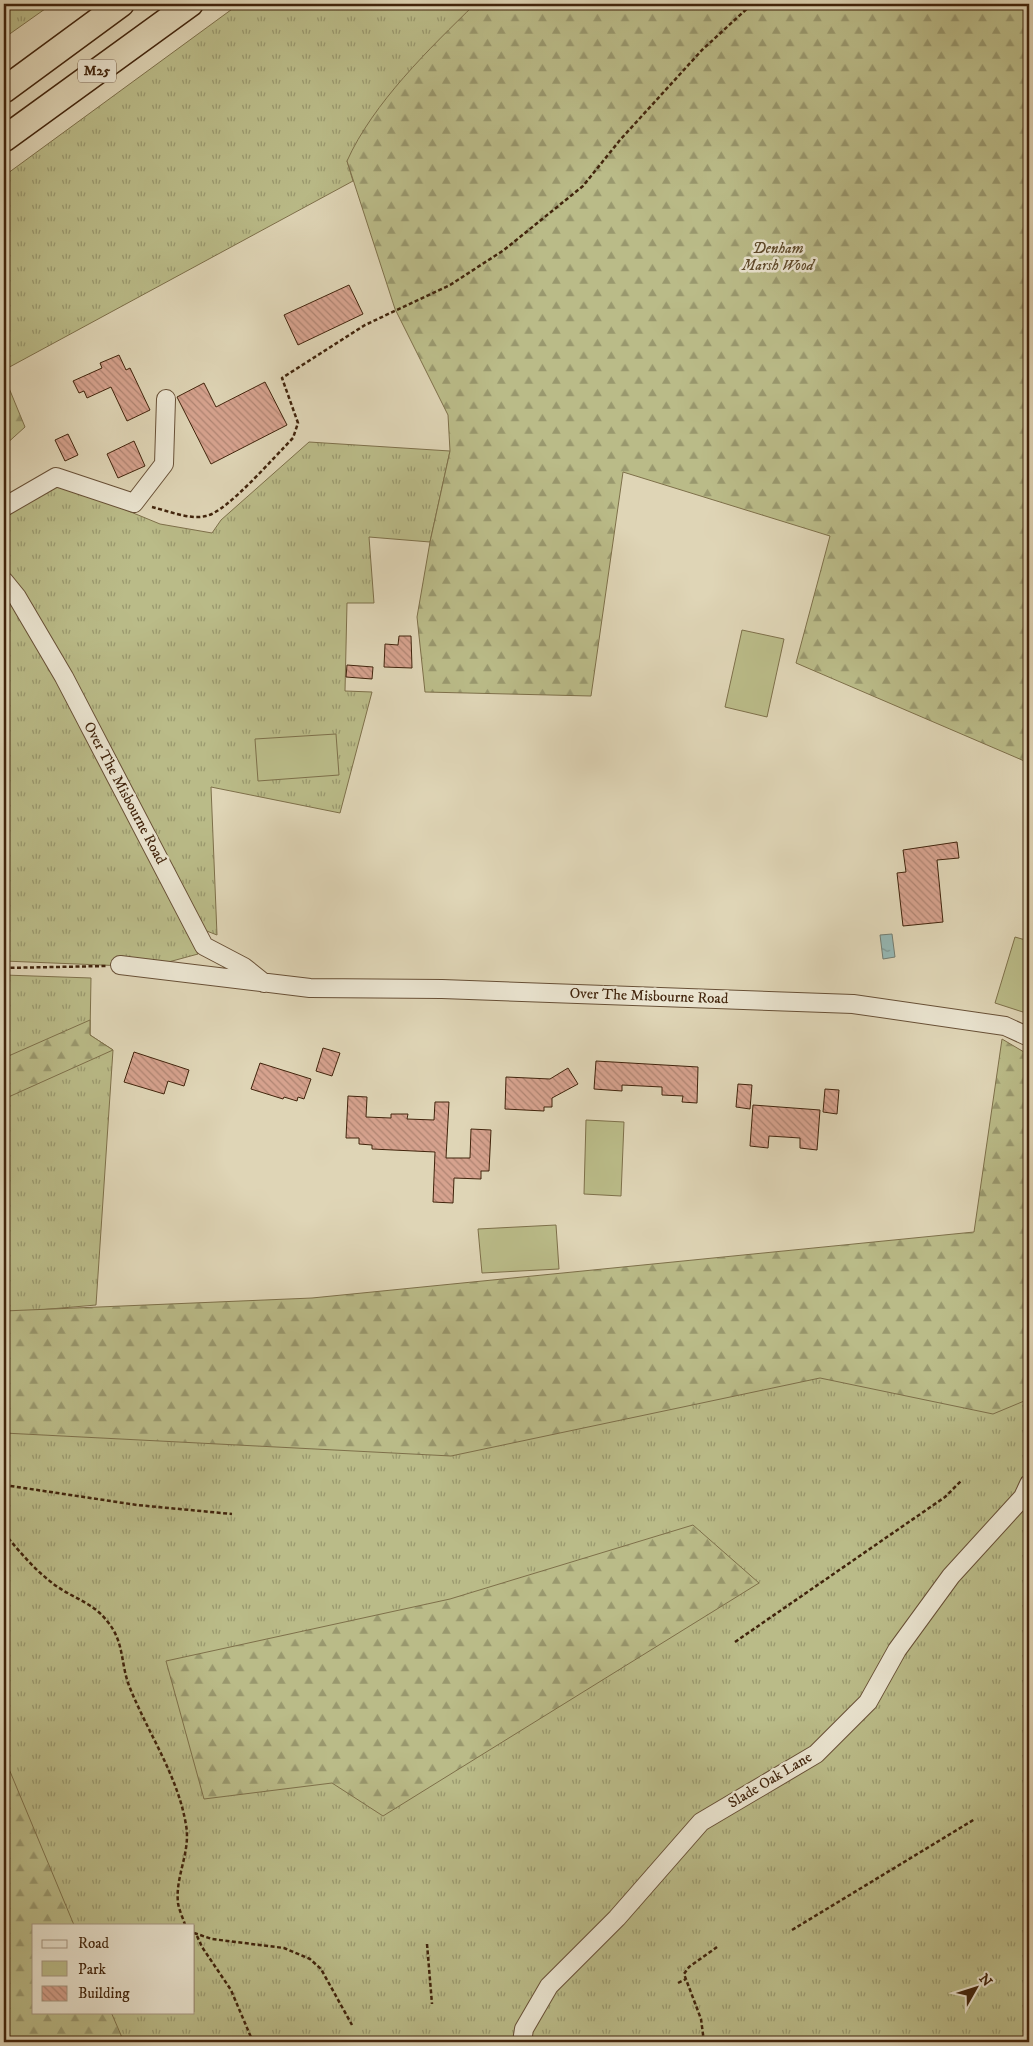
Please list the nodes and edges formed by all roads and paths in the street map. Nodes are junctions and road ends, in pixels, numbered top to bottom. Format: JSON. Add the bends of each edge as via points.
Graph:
{"nodes":[{"id":1,"x":122,"y":4,"type":"edge"},
{"id":2,"x":190,"y":4,"type":"edge"},
{"id":3,"x":752,"y":4,"type":"edge"},
{"id":4,"x":4,"y":90,"type":"edge"},
{"id":5,"x":4,"y":139,"type":"edge"},
{"id":6,"x":166,"y":399,"type":"dead end"},
{"id":7,"x":134,"y":504,"type":"junction"},
{"id":8,"x":4,"y":507,"type":"edge"},
{"id":9,"x":4,"y":582,"type":"edge"},
{"id":10,"x":120,"y":966,"type":"joint"},
{"id":11,"x":4,"y":968,"type":"edge"},
{"id":12,"x":264,"y":984,"type":"junction"},
{"id":13,"x":1029,"y":1037,"type":"edge"},
{"id":14,"x":961,"y":1481,"type":"dead end"},
{"id":15,"x":1029,"y":1484,"type":"edge"},
{"id":16,"x":4,"y":1485,"type":"edge"},
{"id":17,"x":232,"y":1514,"type":"dead end"},
{"id":18,"x":4,"y":1533,"type":"edge"},
{"id":19,"x":735,"y":1642,"type":"dead end"},
{"id":20,"x":974,"y":1819,"type":"dead end"},
{"id":21,"x":185,"y":1924,"type":"edge"},
{"id":22,"x":792,"y":1930,"type":"dead end"},
{"id":23,"x":195,"y":1934,"type":"edge"},
{"id":24,"x":427,"y":1944,"type":"dead end"},
{"id":25,"x":718,"y":1947,"type":"dead end"},
{"id":26,"x":686,"y":1979,"type":"junction"},
{"id":27,"x":678,"y":1982,"type":"dead end"},
{"id":28,"x":432,"y":2004,"type":"dead end"},
{"id":29,"x":352,"y":2025,"type":"dead end"},
{"id":30,"x":253,"y":2042,"type":"edge"},
{"id":31,"x":522,"y":2042,"type":"edge"},
{"id":32,"x":704,"y":2042,"type":"edge"}],
"edges":[{"from":1,"to":4,"type":"highway","number":"M25"},
{"from":2,"to":5,"type":"highway","number":"M25"},
{"from":3,"to":7,"type":"path","via":[[702,50],[626,133],[583,186],[504,250],[450,285],[365,325],[282,378],[298,423],[293,438],[222,508],[206,516],[193,516]]},
{"from":6,"to":7,"type":"street","via":[[164,464]]},
{"from":7,"to":8,"type":"street","via":[[56,477]]},
{"from":9,"to":12,"type":"street","name":"Over The Misbourne Road","via":[[17,597],[64,677],[204,946],[244,967]]},
{"from":10,"to":11,"type":"path"},
{"from":10,"to":12,"type":"street","name":"Over The Misbourne Road"},
{"from":12,"to":13,"type":"street","name":"Over The Misbourne Road","via":[[853,1004],[1005,1026]]},
{"from":14,"to":19,"type":"path","via":[[945,1497]]},
{"from":15,"to":31,"type":"street","name":"Slade Oak Lane","via":[[1023,1497],[951,1576],[897,1650],[868,1702],[816,1754],[701,1822],[618,1918],[549,1986],[524,2029]]},
{"from":16,"to":17,"type":"path","via":[[137,1505]]},
{"from":18,"to":21,"type":"path","via":[[53,1584],[92,1606],[107,1620],[119,1639],[130,1687],[167,1768],[186,1825],[188,1848],[178,1886],[178,1904]]},
{"from":20,"to":22,"type":"path"},
{"from":23,"to":29,"type":"path","via":[[284,1948],[310,1958],[321,1969]]},
{"from":23,"to":30,"type":"path","via":[[231,1990]]},
{"from":24,"to":28,"type":"path"},
{"from":25,"to":26,"type":"path","via":[[688,1966],[684,1974]]},
{"from":26,"to":27,"type":"path"},
{"from":26,"to":32,"type":"path"}]}
